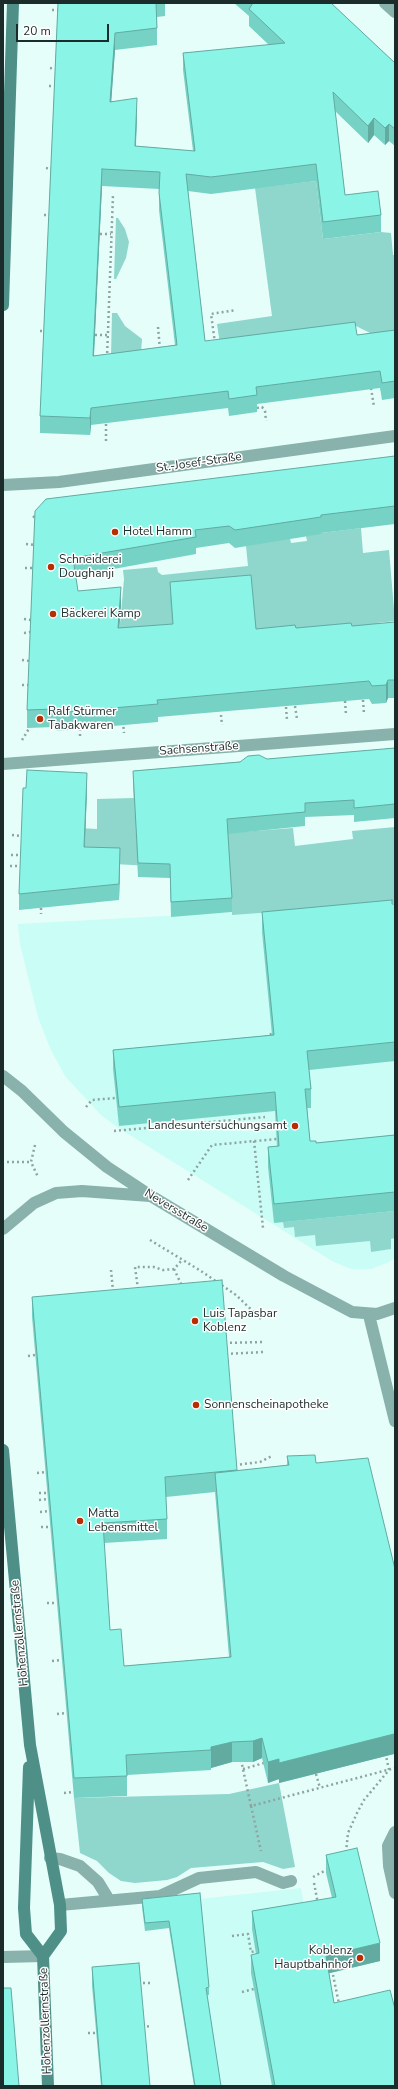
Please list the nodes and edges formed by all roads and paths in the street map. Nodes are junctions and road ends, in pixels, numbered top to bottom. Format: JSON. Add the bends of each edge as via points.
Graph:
{"nodes":[{"id":1,"x":13,"y":3,"type":"edge"},
{"id":2,"x":385,"y":3,"type":"edge"},
{"id":3,"x":52,"y":10,"type":"dead end"},
{"id":4,"x":58,"y":10,"type":"edge"},
{"id":5,"x":395,"y":12,"type":"edge"},
{"id":6,"x":50,"y":68,"type":"dead end"},
{"id":7,"x":56,"y":69,"type":"edge"},
{"id":8,"x":49,"y":86,"type":"dead end"},
{"id":9,"x":55,"y":86,"type":"edge"},
{"id":10,"x":46,"y":168,"type":"dead end"},
{"id":11,"x":51,"y":169,"type":"edge"},
{"id":12,"x":113,"y":195,"type":"dead end"},
{"id":13,"x":44,"y":215,"type":"dead end"},
{"id":14,"x":49,"y":215,"type":"edge"},
{"id":15,"x":100,"y":234,"type":"edge"},
{"id":16,"x":111,"y":234,"type":"junction"},
{"id":17,"x":3,"y":305,"type":"edge"},
{"id":18,"x":236,"y":310,"type":"dead end"},
{"id":19,"x":158,"y":327,"type":"dead end"},
{"id":20,"x":40,"y":331,"type":"dead end"},
{"id":21,"x":45,"y":331,"type":"edge"},
{"id":22,"x":95,"y":335,"type":"edge"},
{"id":23,"x":108,"y":335,"type":"junction"},
{"id":24,"x":216,"y":348,"type":"edge"},
{"id":25,"x":161,"y":355,"type":"edge"},
{"id":26,"x":114,"y":360,"type":"edge"},
{"id":27,"x":371,"y":385,"type":"edge"},
{"id":28,"x":374,"y":407,"type":"dead end"},
{"id":29,"x":257,"y":408,"type":"edge"},
{"id":30,"x":106,"y":417,"type":"edge"},
{"id":31,"x":266,"y":421,"type":"dead end"},
{"id":32,"x":395,"y":436,"type":"edge"},
{"id":33,"x":106,"y":441,"type":"dead end"},
{"id":34,"x":3,"y":485,"type":"edge"},
{"id":35,"x":33,"y":516,"type":"edge"},
{"id":36,"x":40,"y":523,"type":"edge"},
{"id":37,"x":26,"y":544,"type":"dead end"},
{"id":38,"x":35,"y":545,"type":"edge"},
{"id":39,"x":25,"y":568,"type":"dead end"},
{"id":40,"x":33,"y":568,"type":"edge"},
{"id":41,"x":24,"y":619,"type":"dead end"},
{"id":42,"x":31,"y":620,"type":"edge"},
{"id":43,"x":31,"y":632,"type":"edge"},
{"id":44,"x":24,"y":633,"type":"dead end"},
{"id":45,"x":22,"y":660,"type":"dead end"},
{"id":46,"x":30,"y":661,"type":"edge"},
{"id":47,"x":22,"y":685,"type":"dead end"},
{"id":48,"x":29,"y":685,"type":"edge"},
{"id":49,"x":363,"y":700,"type":"edge"},
{"id":50,"x":345,"y":701,"type":"edge"},
{"id":51,"x":295,"y":706,"type":"edge"},
{"id":52,"x":286,"y":707,"type":"edge"},
{"id":53,"x":346,"y":713,"type":"dead end"},
{"id":54,"x":364,"y":714,"type":"dead end"},
{"id":55,"x":221,"y":715,"type":"dead end"},
{"id":56,"x":287,"y":720,"type":"dead end"},
{"id":57,"x":297,"y":720,"type":"dead end"},
{"id":58,"x":122,"y":721,"type":"edge"},
{"id":59,"x":31,"y":725,"type":"edge"},
{"id":60,"x":222,"y":726,"type":"dead end"},
{"id":61,"x":80,"y":729,"type":"edge"},
{"id":62,"x":124,"y":734,"type":"dead end"},
{"id":63,"x":395,"y":734,"type":"edge"},
{"id":64,"x":81,"y":737,"type":"dead end"},
{"id":65,"x":20,"y":742,"type":"dead end"},
{"id":66,"x":3,"y":764,"type":"edge"},
{"id":67,"x":12,"y":835,"type":"dead end"},
{"id":68,"x":22,"y":836,"type":"edge"},
{"id":69,"x":11,"y":855,"type":"dead end"},
{"id":70,"x":21,"y":855,"type":"edge"},
{"id":71,"x":10,"y":866,"type":"dead end"},
{"id":72,"x":20,"y":866,"type":"edge"},
{"id":73,"x":41,"y":908,"type":"edge"},
{"id":74,"x":41,"y":914,"type":"dead end"},
{"id":75,"x":272,"y":1034,"type":"edge"},
{"id":76,"x":264,"y":1041,"type":"edge"},
{"id":77,"x":3,"y":1076,"type":"edge"},
{"id":78,"x":116,"y":1098,"type":"edge"},
{"id":79,"x":86,"y":1107,"type":"dead end"},
{"id":80,"x":265,"y":1117,"type":"dead end"},
{"id":81,"x":114,"y":1131,"type":"dead end"},
{"id":82,"x":277,"y":1139,"type":"edge"},
{"id":83,"x":254,"y":1141,"type":"junction"},
{"id":84,"x":34,"y":1146,"type":"dead end"},
{"id":85,"x":7,"y":1162,"type":"dead end"},
{"id":86,"x":32,"y":1162,"type":"junction"},
{"id":87,"x":39,"y":1180,"type":"dead end"},
{"id":88,"x":188,"y":1180,"type":"dead end"},
{"id":89,"x":151,"y":1196,"type":"junction"},
{"id":90,"x":263,"y":1228,"type":"dead end"},
{"id":91,"x":3,"y":1229,"type":"edge"},
{"id":92,"x":150,"y":1240,"type":"dead end"},
{"id":93,"x":182,"y":1260,"type":"junction"},
{"id":94,"x":174,"y":1269,"type":"junction"},
{"id":95,"x":111,"y":1270,"type":"dead end"},
{"id":96,"x":183,"y":1287,"type":"edge"},
{"id":97,"x":113,"y":1294,"type":"edge"},
{"id":98,"x":138,"y":1294,"type":"edge"},
{"id":99,"x":395,"y":1308,"type":"edge"},
{"id":100,"x":369,"y":1315,"type":"junction"},
{"id":101,"x":261,"y":1319,"type":"dead end"},
{"id":102,"x":263,"y":1342,"type":"dead end"},
{"id":103,"x":225,"y":1344,"type":"edge"},
{"id":104,"x":263,"y":1352,"type":"dead end"},
{"id":105,"x":226,"y":1354,"type":"edge"},
{"id":106,"x":35,"y":1355,"type":"edge"},
{"id":107,"x":28,"y":1356,"type":"dead end"},
{"id":108,"x":395,"y":1421,"type":"edge"},
{"id":109,"x":3,"y":1450,"type":"edge"},
{"id":110,"x":272,"y":1456,"type":"dead end"},
{"id":111,"x":235,"y":1465,"type":"edge"},
{"id":112,"x":37,"y":1472,"type":"dead end"},
{"id":113,"x":46,"y":1472,"type":"edge"},
{"id":114,"x":39,"y":1493,"type":"dead end"},
{"id":115,"x":48,"y":1493,"type":"edge"},
{"id":116,"x":48,"y":1499,"type":"edge"},
{"id":117,"x":39,"y":1500,"type":"dead end"},
{"id":118,"x":50,"y":1511,"type":"edge"},
{"id":119,"x":40,"y":1512,"type":"dead end"},
{"id":120,"x":41,"y":1527,"type":"dead end"},
{"id":121,"x":51,"y":1527,"type":"edge"},
{"id":122,"x":48,"y":1603,"type":"dead end"},
{"id":123,"x":58,"y":1603,"type":"edge"},
{"id":124,"x":62,"y":1660,"type":"edge"},
{"id":125,"x":52,"y":1661,"type":"dead end"},
{"id":126,"x":66,"y":1713,"type":"edge"},
{"id":127,"x":57,"y":1714,"type":"dead end"},
{"id":128,"x":30,"y":1745,"type":"junction"},
{"id":129,"x":239,"y":1754,"type":"edge"},
{"id":130,"x":386,"y":1756,"type":"edge"},
{"id":131,"x":254,"y":1762,"type":"edge"},
{"id":132,"x":264,"y":1763,"type":"edge"},
{"id":133,"x":255,"y":1766,"type":"junction"},
{"id":134,"x":395,"y":1768,"type":"edge"},
{"id":135,"x":243,"y":1769,"type":"junction"},
{"id":136,"x":390,"y":1770,"type":"junction"},
{"id":137,"x":316,"y":1774,"type":"edge"},
{"id":138,"x":320,"y":1788,"type":"junction"},
{"id":139,"x":74,"y":1792,"type":"edge"},
{"id":140,"x":64,"y":1793,"type":"dead end"},
{"id":141,"x":252,"y":1806,"type":"junction"},
{"id":142,"x":395,"y":1832,"type":"edge"},
{"id":143,"x":50,"y":1858,"type":"junction"},
{"id":144,"x":345,"y":1858,"type":"edge"},
{"id":145,"x":335,"y":1866,"type":"edge"},
{"id":146,"x":266,"y":1875,"type":"junction"},
{"id":147,"x":291,"y":1881,"type":"dead end"},
{"id":148,"x":395,"y":1893,"type":"edge"},
{"id":149,"x":109,"y":1900,"type":"junction"},
{"id":150,"x":60,"y":1905,"type":"junction"},
{"id":151,"x":319,"y":1906,"type":"edge"},
{"id":152,"x":232,"y":1936,"type":"dead end"},
{"id":153,"x":256,"y":1951,"type":"edge"},
{"id":154,"x":43,"y":1956,"type":"junction"},
{"id":155,"x":3,"y":1958,"type":"edge"},
{"id":156,"x":331,"y":1965,"type":"edge"},
{"id":157,"x":143,"y":1983,"type":"dead end"},
{"id":158,"x":150,"y":1983,"type":"dead end"},
{"id":159,"x":254,"y":1989,"type":"edge"},
{"id":160,"x":242,"y":1992,"type":"dead end"},
{"id":161,"x":340,"y":2010,"type":"edge"},
{"id":162,"x":151,"y":2026,"type":"dead end"},
{"id":163,"x":142,"y":2027,"type":"edge"},
{"id":164,"x":88,"y":2033,"type":"dead end"},
{"id":165,"x":96,"y":2033,"type":"edge"},
{"id":166,"x":48,"y":2086,"type":"edge"}],
"edges":[{"from":1,"to":17,"type":"street"},
{"from":2,"to":5,"type":"street"},
{"from":3,"to":4,"type":"path"},
{"from":6,"to":7,"type":"path"},
{"from":8,"to":9,"type":"path"},
{"from":10,"to":11,"type":"path"},
{"from":12,"to":16,"type":"path"},
{"from":13,"to":14,"type":"path"},
{"from":15,"to":16,"type":"path"},
{"from":16,"to":23,"type":"path"},
{"from":18,"to":24,"type":"path","via":[[211,314]]},
{"from":19,"to":25,"type":"path"},
{"from":20,"to":21,"type":"path"},
{"from":22,"to":23,"type":"path"},
{"from":23,"to":26,"type":"path","via":[[106,361]]},
{"from":27,"to":28,"type":"path"},
{"from":29,"to":31,"type":"path","via":[[262,407],[265,411]]},
{"from":30,"to":33,"type":"path"},
{"from":32,"to":34,"type":"street","name":"St.-Josef-Straße","via":[[59,482]]},
{"from":35,"to":36,"type":"path"},
{"from":37,"to":38,"type":"path"},
{"from":39,"to":40,"type":"path"},
{"from":41,"to":42,"type":"path"},
{"from":43,"to":44,"type":"path"},
{"from":45,"to":46,"type":"path"},
{"from":47,"to":48,"type":"path"},
{"from":49,"to":54,"type":"path"},
{"from":50,"to":53,"type":"path"},
{"from":51,"to":57,"type":"path"},
{"from":52,"to":56,"type":"path"},
{"from":55,"to":60,"type":"path"},
{"from":58,"to":62,"type":"path"},
{"from":59,"to":65,"type":"path"},
{"from":61,"to":64,"type":"path"},
{"from":63,"to":66,"type":"street","name":"Sachsenstraße"},
{"from":67,"to":68,"type":"path"},
{"from":69,"to":70,"type":"path"},
{"from":71,"to":72,"type":"path"},
{"from":73,"to":74,"type":"path"},
{"from":75,"to":76,"type":"path","via":[[267,1034]]},
{"from":77,"to":89,"type":"street","name":"Neversstraße","via":[[107,1167]]},
{"from":78,"to":79,"type":"path","via":[[92,1100]]},
{"from":80,"to":81,"type":"path"},
{"from":82,"to":83,"type":"path"},
{"from":83,"to":88,"type":"path","via":[[212,1145]]},
{"from":83,"to":90,"type":"path"},
{"from":84,"to":86,"type":"path"},
{"from":85,"to":86,"type":"path"},
{"from":86,"to":87,"type":"path"},
{"from":89,"to":91,"type":"street","via":[[82,1191],[56,1193],[34,1203]]},
{"from":89,"to":100,"type":"street","name":"Neversstraße","via":[[342,1308]]},
{"from":92,"to":93,"type":"path"},
{"from":93,"to":94,"type":"path"},
{"from":93,"to":101,"type":"path","via":[[236,1295]]},
{"from":94,"to":96,"type":"path"},
{"from":94,"to":98,"type":"path","via":[[135,1267]]},
{"from":95,"to":97,"type":"path"},
{"from":99,"to":100,"type":"street"},
{"from":100,"to":108,"type":"street"},
{"from":102,"to":103,"type":"path"},
{"from":104,"to":105,"type":"path"},
{"from":106,"to":107,"type":"path"},
{"from":109,"to":128,"type":"street","name":"Hohenzollernstraße"},
{"from":110,"to":111,"type":"path","via":[[260,1462]]},
{"from":112,"to":113,"type":"path"},
{"from":114,"to":115,"type":"path"},
{"from":116,"to":117,"type":"path"},
{"from":118,"to":119,"type":"path"},
{"from":120,"to":121,"type":"path"},
{"from":122,"to":123,"type":"path"},
{"from":124,"to":125,"type":"path"},
{"from":126,"to":127,"type":"path"},
{"from":128,"to":143,"type":"street","name":"Hohenzollernstraße"},
{"from":128,"to":154,"type":"street","name":"Hohenzollernstraße","via":[[24,1908],[26,1934]]},
{"from":129,"to":135,"type":"path"},
{"from":130,"to":136,"type":"path"},
{"from":131,"to":133,"type":"path"},
{"from":132,"to":133,"type":"path"},
{"from":133,"to":135,"type":"path"},
{"from":134,"to":136,"type":"path"},
{"from":135,"to":141,"type":"path"},
{"from":136,"to":138,"type":"path"},
{"from":136,"to":144,"type":"path","via":[[356,1813],[348,1833]]},
{"from":137,"to":138,"type":"path"},
{"from":138,"to":141,"type":"path"},
{"from":139,"to":140,"type":"path"},
{"from":141,"to":146,"type":"path"},
{"from":142,"to":148,"type":"street","via":[[388,1846]]},
{"from":143,"to":149,"type":"street","via":[[80,1866],[98,1882]]},
{"from":143,"to":150,"type":"street","name":"Hohenzollernstraße"},
{"from":145,"to":151,"type":"path","via":[[313,1877]]},
{"from":146,"to":147,"type":"street","via":[[283,1883]]},
{"from":146,"to":149,"type":"street","via":[[256,1872],[199,1878],[160,1896]]},
{"from":149,"to":150,"type":"street"},
{"from":150,"to":154,"type":"street","name":"Hohenzollernstraße","via":[[61,1931]]},
{"from":152,"to":153,"type":"path","via":[[248,1934],[251,1952]]},
{"from":154,"to":155,"type":"street"},
{"from":154,"to":166,"type":"street","name":"Hohenzollernstraße"},
{"from":156,"to":161,"type":"path"},
{"from":157,"to":158,"type":"path"},
{"from":159,"to":160,"type":"path"},
{"from":162,"to":163,"type":"path"},
{"from":164,"to":165,"type":"path"}]}
